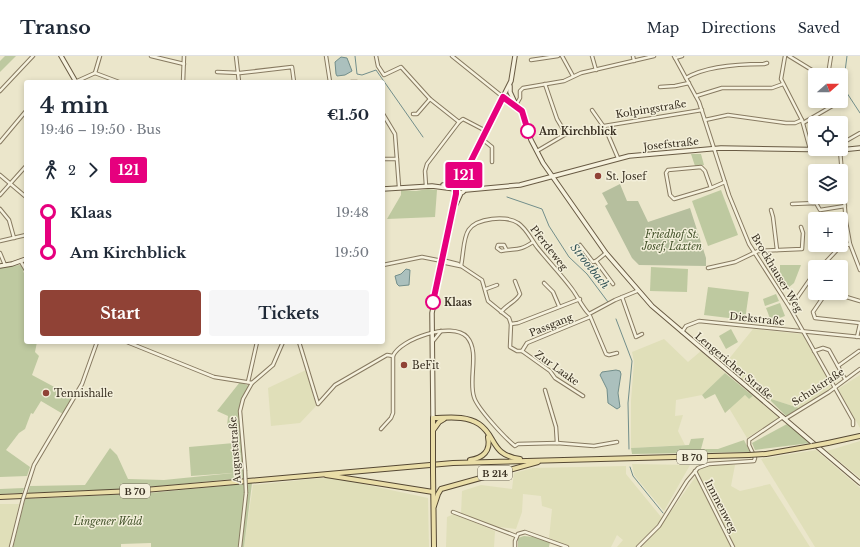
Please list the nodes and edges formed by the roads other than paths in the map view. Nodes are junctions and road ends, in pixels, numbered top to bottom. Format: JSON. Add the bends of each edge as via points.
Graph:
{"nodes":[{"id":1,"x":33,"y":56,"type":"edge"},
{"id":2,"x":61,"y":56,"type":"edge"},
{"id":3,"x":100,"y":56,"type":"edge"},
{"id":4,"x":151,"y":56,"type":"edge"},
{"id":5,"x":184,"y":56,"type":"edge"},
{"id":6,"x":236,"y":56,"type":"edge"},
{"id":7,"x":326,"y":56,"type":"edge"},
{"id":8,"x":376,"y":56,"type":"edge"},
{"id":9,"x":452,"y":56,"type":"edge"},
{"id":10,"x":515,"y":56,"type":"edge"},
{"id":11,"x":558,"y":56,"type":"edge"},
{"id":12,"x":562,"y":56,"type":"edge"},
{"id":13,"x":592,"y":56,"type":"edge"},
{"id":14,"x":633,"y":56,"type":"edge"},
{"id":15,"x":654,"y":56,"type":"edge"},
{"id":16,"x":682,"y":56,"type":"edge"},
{"id":17,"x":785,"y":56,"type":"edge"},
{"id":18,"x":789,"y":56,"type":"edge"},
{"id":19,"x":831,"y":56,"type":"edge"},
{"id":20,"x":674,"y":57,"type":"edge"},
{"id":21,"x":531,"y":60,"type":"dead end"},
{"id":22,"x":634,"y":61,"type":"junction"},
{"id":23,"x":767,"y":62,"type":"dead end"},
{"id":24,"x":184,"y":64,"type":"junction"},
{"id":25,"x":809,"y":68,"type":"edge"},
{"id":26,"x":829,"y":68,"type":"edge"},
{"id":27,"x":596,"y":70,"type":"junction"},
{"id":28,"x":217,"y":72,"type":"dead end"},
{"id":29,"x":95,"y":73,"type":"junction"},
{"id":30,"x":238,"y":73,"type":"junction"},
{"id":31,"x":573,"y":76,"type":"junction"},
{"id":32,"x":686,"y":78,"type":"junction"},
{"id":33,"x":74,"y":80,"type":"edge"},
{"id":34,"x":79,"y":80,"type":"edge"},
{"id":35,"x":114,"y":80,"type":"edge"},
{"id":36,"x":183,"y":80,"type":"edge"},
{"id":37,"x":239,"y":80,"type":"edge"},
{"id":38,"x":294,"y":80,"type":"edge"},
{"id":39,"x":330,"y":80,"type":"edge"},
{"id":40,"x":511,"y":81,"type":"junction"},
{"id":41,"x":689,"y":83,"type":"junction"},
{"id":42,"x":545,"y":84,"type":"junction"},
{"id":43,"x":783,"y":84,"type":"junction"},
{"id":44,"x":660,"y":87,"type":"dead end"},
{"id":45,"x":0,"y":91,"type":"edge"},
{"id":46,"x":696,"y":96,"type":"junction"},
{"id":47,"x":503,"y":97,"type":"junction"},
{"id":48,"x":430,"y":99,"type":"junction"},
{"id":49,"x":516,"y":106,"type":"junction"},
{"id":50,"x":829,"y":108,"type":"edge"},
{"id":51,"x":592,"y":110,"type":"dead end"},
{"id":52,"x":702,"y":110,"type":"junction"},
{"id":53,"x":24,"y":113,"type":"edge"},
{"id":54,"x":413,"y":114,"type":"dead end"},
{"id":55,"x":385,"y":118,"type":"edge"},
{"id":56,"x":705,"y":120,"type":"junction"},
{"id":57,"x":459,"y":122,"type":"junction"},
{"id":58,"x":803,"y":122,"type":"junction"},
{"id":59,"x":604,"y":126,"type":"junction"},
{"id":60,"x":486,"y":131,"type":"junction"},
{"id":61,"x":860,"y":133,"type":"edge"},
{"id":62,"x":482,"y":139,"type":"junction"},
{"id":63,"x":848,"y":139,"type":"edge"},
{"id":64,"x":0,"y":142,"type":"edge"},
{"id":65,"x":808,"y":142,"type":"edge"},
{"id":66,"x":713,"y":148,"type":"junction"},
{"id":67,"x":860,"y":148,"type":"edge"},
{"id":68,"x":848,"y":149,"type":"edge"},
{"id":69,"x":808,"y":150,"type":"edge"},
{"id":70,"x":536,"y":151,"type":"junction"},
{"id":71,"x":841,"y":156,"type":"edge"},
{"id":72,"x":618,"y":158,"type":"junction"},
{"id":73,"x":385,"y":159,"type":"edge"},
{"id":74,"x":397,"y":159,"type":"junction"},
{"id":75,"x":492,"y":162,"type":"dead end"},
{"id":76,"x":24,"y":169,"type":"edge"},
{"id":77,"x":0,"y":175,"type":"edge"},
{"id":78,"x":553,"y":176,"type":"junction"},
{"id":79,"x":725,"y":182,"type":"junction"},
{"id":80,"x":11,"y":185,"type":"junction"},
{"id":81,"x":462,"y":185,"type":"junction"},
{"id":82,"x":426,"y":186,"type":"junction"},
{"id":83,"x":432,"y":186,"type":"junction"},
{"id":84,"x":399,"y":187,"type":"junction"},
{"id":85,"x":711,"y":188,"type":"junction"},
{"id":86,"x":385,"y":189,"type":"edge"},
{"id":87,"x":456,"y":190,"type":"junction"},
{"id":88,"x":460,"y":193,"type":"junction"},
{"id":89,"x":0,"y":195,"type":"edge"},
{"id":90,"x":24,"y":195,"type":"edge"},
{"id":91,"x":808,"y":203,"type":"edge"},
{"id":92,"x":792,"y":204,"type":"dead end"},
{"id":93,"x":817,"y":204,"type":"edge"},
{"id":94,"x":845,"y":206,"type":"junction"},
{"id":95,"x":0,"y":209,"type":"edge"},
{"id":96,"x":771,"y":210,"type":"dead end"},
{"id":97,"x":452,"y":214,"type":"junction"},
{"id":98,"x":801,"y":227,"type":"dead end"},
{"id":99,"x":24,"y":236,"type":"edge"},
{"id":100,"x":14,"y":238,"type":"junction"},
{"id":101,"x":0,"y":241,"type":"edge"},
{"id":102,"x":533,"y":242,"type":"junction"},
{"id":103,"x":850,"y":244,"type":"junction"},
{"id":104,"x":580,"y":246,"type":"dead end"},
{"id":105,"x":506,"y":249,"type":"dead end"},
{"id":106,"x":776,"y":250,"type":"junction"},
{"id":107,"x":0,"y":253,"type":"edge"},
{"id":108,"x":606,"y":253,"type":"junction"},
{"id":109,"x":755,"y":253,"type":"junction"},
{"id":110,"x":24,"y":260,"type":"edge"},
{"id":111,"x":828,"y":260,"type":"edge"},
{"id":112,"x":442,"y":261,"type":"junction"},
{"id":113,"x":21,"y":262,"type":"junction"},
{"id":114,"x":596,"y":262,"type":"junction"},
{"id":115,"x":5,"y":265,"type":"junction"},
{"id":116,"x":385,"y":265,"type":"edge"},
{"id":117,"x":0,"y":266,"type":"edge"},
{"id":118,"x":461,"y":266,"type":"junction"},
{"id":119,"x":24,"y":267,"type":"edge"},
{"id":120,"x":708,"y":268,"type":"dead end"},
{"id":121,"x":860,"y":270,"type":"edge"},
{"id":122,"x":515,"y":281,"type":"dead end"},
{"id":123,"x":808,"y":282,"type":"edge"},
{"id":124,"x":544,"y":283,"type":"dead end"},
{"id":125,"x":613,"y":284,"type":"dead end"},
{"id":126,"x":497,"y":285,"type":"dead end"},
{"id":127,"x":486,"y":289,"type":"junction"},
{"id":128,"x":637,"y":291,"type":"junction"},
{"id":129,"x":622,"y":297,"type":"junction"},
{"id":130,"x":848,"y":297,"type":"edge"},
{"id":131,"x":580,"y":299,"type":"junction"},
{"id":132,"x":821,"y":300,"type":"edge"},
{"id":133,"x":860,"y":301,"type":"edge"},
{"id":134,"x":559,"y":306,"type":"junction"},
{"id":135,"x":790,"y":308,"type":"junction"},
{"id":136,"x":501,"y":312,"type":"junction"},
{"id":137,"x":589,"y":316,"type":"junction"},
{"id":138,"x":511,"y":324,"type":"junction"},
{"id":139,"x":860,"y":324,"type":"edge"},
{"id":140,"x":442,"y":331,"type":"junction"},
{"id":141,"x":431,"y":332,"type":"junction"},
{"id":142,"x":682,"y":332,"type":"junction"},
{"id":143,"x":803,"y":332,"type":"junction"},
{"id":144,"x":642,"y":334,"type":"dead end"},
{"id":145,"x":858,"y":337,"type":"edge"},
{"id":146,"x":95,"y":344,"type":"edge"},
{"id":147,"x":132,"y":344,"type":"edge"},
{"id":148,"x":257,"y":344,"type":"edge"},
{"id":149,"x":282,"y":344,"type":"edge"},
{"id":150,"x":300,"y":344,"type":"edge"},
{"id":151,"x":431,"y":346,"type":"junction"},
{"id":152,"x":522,"y":351,"type":"junction"},
{"id":153,"x":814,"y":351,"type":"junction"},
{"id":154,"x":859,"y":351,"type":"edge"},
{"id":155,"x":616,"y":353,"type":"dead end"},
{"id":156,"x":393,"y":356,"type":"junction"},
{"id":157,"x":838,"y":366,"type":"junction"},
{"id":158,"x":860,"y":370,"type":"edge"},
{"id":159,"x":845,"y":379,"type":"junction"},
{"id":160,"x":248,"y":382,"type":"junction"},
{"id":161,"x":252,"y":382,"type":"junction"},
{"id":162,"x":835,"y":386,"type":"junction"},
{"id":163,"x":545,"y":390,"type":"dead end"},
{"id":164,"x":583,"y":396,"type":"dead end"},
{"id":165,"x":433,"y":418,"type":"junction"},
{"id":166,"x":447,"y":418,"type":"junction"},
{"id":167,"x":784,"y":418,"type":"junction"},
{"id":168,"x":853,"y":426,"type":"dead end"},
{"id":169,"x":381,"y":429,"type":"dead end"},
{"id":170,"x":433,"y":431,"type":"junction"},
{"id":171,"x":488,"y":434,"type":"junction"},
{"id":172,"x":860,"y":436,"type":"edge"},
{"id":173,"x":617,"y":442,"type":"dead end"},
{"id":174,"x":557,"y":443,"type":"junction"},
{"id":175,"x":532,"y":460,"type":"junction"},
{"id":176,"x":550,"y":460,"type":"junction"},
{"id":177,"x":454,"y":463,"type":"junction"},
{"id":178,"x":695,"y":471,"type":"junction"},
{"id":179,"x":318,"y":474,"type":"junction"},
{"id":180,"x":860,"y":483,"type":"edge"},
{"id":181,"x":433,"y":486,"type":"junction"},
{"id":182,"x":441,"y":490,"type":"junction"},
{"id":183,"x":433,"y":492,"type":"junction"},
{"id":184,"x":0,"y":497,"type":"edge"},
{"id":185,"x":434,"y":506,"type":"junction"},
{"id":186,"x":453,"y":512,"type":"dead end"},
{"id":187,"x":516,"y":536,"type":"junction"},
{"id":188,"x":11,"y":547,"type":"edge"},
{"id":189,"x":240,"y":547,"type":"edge"},
{"id":190,"x":434,"y":547,"type":"edge"},
{"id":191,"x":515,"y":547,"type":"edge"},
{"id":192,"x":567,"y":547,"type":"edge"},
{"id":193,"x":638,"y":547,"type":"edge"},
{"id":194,"x":733,"y":547,"type":"edge"}],
"edges":[{"from":1,"to":45,"type":"street"},
{"from":2,"to":33,"type":"main road"},
{"from":3,"to":29,"type":"street"},
{"from":4,"to":24,"type":"street"},
{"from":5,"to":24,"type":"street"},
{"from":6,"to":30,"type":"street"},
{"from":7,"to":39,"type":"street"},
{"from":8,"to":48,"type":"street","via":[[378,66],[384,75],[401,67]]},
{"from":9,"to":47,"type":"street"},
{"from":10,"to":40,"type":"main road"},
{"from":11,"to":21,"type":"street"},
{"from":12,"to":31,"type":"street"},
{"from":13,"to":27,"type":"street"},
{"from":14,"to":22,"type":"street"},
{"from":15,"to":22,"type":"street"},
{"from":16,"to":20,"type":"street"},
{"from":17,"to":43,"type":"street","via":[[781,79]]},
{"from":18,"to":25,"type":"street"},
{"from":19,"to":26,"type":"street"},
{"from":20,"to":32,"type":"street","name":"Brockhauser Weg"},
{"from":22,"to":27,"type":"street"},
{"from":23,"to":32,"type":"street","via":[[707,71]]},
{"from":24,"to":36,"type":"street"},
{"from":27,"to":31,"type":"street"},
{"from":28,"to":30,"type":"street"},
{"from":29,"to":34,"type":"street"},
{"from":29,"to":35,"type":"street"},
{"from":30,"to":37,"type":"street"},
{"from":30,"to":38,"type":"street","via":[[292,67]]},
{"from":31,"to":42,"type":"street","via":[[564,81]]},
{"from":32,"to":41,"type":"street","name":"Brockhauser Weg"},
{"from":40,"to":47,"type":"main road"},
{"from":40,"to":49,"type":"main road","via":[[510,92]]},
{"from":41,"to":44,"type":"street"},
{"from":41,"to":46,"type":"street","name":"Brockhauser Weg"},
{"from":42,"to":49,"type":"street","via":[[521,89],[520,100]]},
{"from":42,"to":70,"type":"street","via":[[557,119],[566,134]]},
{"from":43,"to":46,"type":"street","via":[[772,88],[722,88]]},
{"from":43,"to":58,"type":"street"},
{"from":46,"to":52,"type":"street","name":"Brockhauser Weg"},
{"from":47,"to":49,"type":"main road","name":"Lengericher Straße"},
{"from":47,"to":60,"type":"main road"},
{"from":48,"to":54,"type":"street","via":[[417,114]]},
{"from":48,"to":57,"type":"street"},
{"from":49,"to":70,"type":"main road","name":"Lengericher Straße","via":[[523,114]]},
{"from":50,"to":58,"type":"street"},
{"from":51,"to":59,"type":"street"},
{"from":52,"to":56,"type":"street","name":"Brockhauser Weg"},
{"from":52,"to":59,"type":"street","name":"Kolpingstraße"},
{"from":53,"to":64,"type":"street"},
{"from":55,"to":74,"type":"street","via":[[394,134]]},
{"from":56,"to":58,"type":"street","via":[[728,115],[786,123]]},
{"from":56,"to":66,"type":"street","name":"Brockhauser Weg"},
{"from":57,"to":60,"type":"street","via":[[463,119]]},
{"from":57,"to":82,"type":"street","via":[[428,161],[425,171]]},
{"from":58,"to":65,"type":"street"},
{"from":59,"to":72,"type":"street"},
{"from":60,"to":62,"type":"main road"},
{"from":61,"to":63,"type":"street"},
{"from":62,"to":75,"type":"street","via":[[492,147]]},
{"from":62,"to":81,"type":"main road"},
{"from":66,"to":69,"type":"main road","name":"Josefstraße"},
{"from":66,"to":72,"type":"main road","name":"Josefstraße"},
{"from":66,"to":79,"type":"street","name":"Brockhauser Weg"},
{"from":67,"to":68,"type":"main road","name":"Josefstraße"},
{"from":70,"to":78,"type":"main road","name":"Lengericher Straße"},
{"from":71,"to":94,"type":"street"},
{"from":72,"to":78,"type":"main road","name":"Josefstraße"},
{"from":73,"to":74,"type":"street"},
{"from":74,"to":84,"type":"street"},
{"from":76,"to":80,"type":"street"},
{"from":77,"to":80,"type":"street"},
{"from":78,"to":81,"type":"main road","name":"Josefstraße","via":[[509,187]]},
{"from":78,"to":108,"type":"main road","name":"Lengericher Straße"},
{"from":79,"to":85,"type":"street"},
{"from":79,"to":109,"type":"street","name":"Brockhauser Weg","via":[[738,220]]},
{"from":80,"to":89,"type":"street"},
{"from":80,"to":90,"type":"street"},
{"from":81,"to":83,"type":"main road","name":"Josefstraße"},
{"from":81,"to":87,"type":"main road"},
{"from":81,"to":88,"type":"main road"},
{"from":82,"to":83,"type":"main road"},
{"from":82,"to":84,"type":"main road"},
{"from":83,"to":87,"type":"main road"},
{"from":84,"to":86,"type":"main road"},
{"from":85,"to":85,"type":"street","via":[[701,167],[668,170],[666,173],[670,195],[674,199]]},
{"from":87,"to":88,"type":"main road"},
{"from":87,"to":97,"type":"main road"},
{"from":88,"to":97,"type":"main road"},
{"from":91,"to":92,"type":"street"},
{"from":93,"to":94,"type":"street","via":[[820,210]]},
{"from":94,"to":103,"type":"street"},
{"from":95,"to":100,"type":"street","via":[[9,220]]},
{"from":96,"to":106,"type":"street"},
{"from":97,"to":112,"type":"main road"},
{"from":98,"to":106,"type":"street","via":[[802,249]]},
{"from":99,"to":100,"type":"street"},
{"from":100,"to":101,"type":"street"},
{"from":102,"to":105,"type":"street","via":[[520,250]]},
{"from":102,"to":118,"type":"street","name":"Pferdeweg","via":[[523,227],[514,220],[497,218],[476,222],[470,226],[466,236]]},
{"from":102,"to":131,"type":"street","name":"Pferdeweg"},
{"from":103,"to":111,"type":"street","via":[[838,249]]},
{"from":103,"to":121,"type":"street"},
{"from":104,"to":114,"type":"street","via":[[593,262]]},
{"from":106,"to":109,"type":"street"},
{"from":107,"to":115,"type":"street"},
{"from":108,"to":114,"type":"street"},
{"from":108,"to":128,"type":"main road","name":"Lengericher Straße"},
{"from":109,"to":120,"type":"street","via":[[723,266]]},
{"from":109,"to":135,"type":"street","name":"Brockhauser Weg"},
{"from":110,"to":113,"type":"main road"},
{"from":112,"to":116,"type":"street","via":[[422,257]]},
{"from":112,"to":118,"type":"street"},
{"from":112,"to":141,"type":"main road","via":[[434,296]]},
{"from":113,"to":115,"type":"main road"},
{"from":113,"to":119,"type":"street"},
{"from":114,"to":125,"type":"street"},
{"from":115,"to":117,"type":"main road"},
{"from":118,"to":127,"type":"street","via":[[482,280]]},
{"from":122,"to":136,"type":"street","via":[[520,294]]},
{"from":123,"to":135,"type":"street"},
{"from":124,"to":134,"type":"street"},
{"from":126,"to":127,"type":"street"},
{"from":127,"to":136,"type":"street","via":[[488,301]]},
{"from":128,"to":129,"type":"street"},
{"from":128,"to":142,"type":"main road","name":"Lengericher Straße"},
{"from":129,"to":137,"type":"street"},
{"from":129,"to":144,"type":"street","via":[[636,337]]},
{"from":130,"to":133,"type":"street"},
{"from":131,"to":134,"type":"street"},
{"from":131,"to":137,"type":"street","name":"Pferdeweg"},
{"from":132,"to":139,"type":"street","via":[[813,312],[815,318]]},
{"from":134,"to":138,"type":"street"},
{"from":135,"to":143,"type":"street","name":"Brockhauser Weg"},
{"from":136,"to":138,"type":"street","via":[[509,318]]},
{"from":137,"to":152,"type":"street","name":"Passgang","via":[[527,343]]},
{"from":137,"to":155,"type":"street","name":"Pferdeweg","via":[[606,354],[609,356]]},
{"from":138,"to":152,"type":"street","name":"Zur Laake","via":[[510,347]]},
{"from":139,"to":145,"type":"street"},
{"from":140,"to":141,"type":"street"},
{"from":140,"to":151,"type":"street"},
{"from":140,"to":174,"type":"street","via":[[461,333],[469,340],[472,349],[474,398],[510,442],[515,446]]},
{"from":141,"to":151,"type":"main road"},
{"from":141,"to":156,"type":"street","via":[[396,350]]},
{"from":142,"to":143,"type":"street","name":"Diekstraße","via":[[686,326],[699,321]]},
{"from":142,"to":167,"type":"main road","name":"Lengericher Straße"},
{"from":143,"to":145,"type":"street","name":"Diekstraße"},
{"from":143,"to":153,"type":"street","name":"Brockhauser Weg"},
{"from":146,"to":188,"type":"street","bridge":true,"via":[[82,384],[34,465],[24,493]]},
{"from":147,"to":160,"type":"street","via":[[214,377]]},
{"from":148,"to":160,"type":"street"},
{"from":149,"to":161,"type":"street","name":"Auguststraße","via":[[273,365]]},
{"from":150,"to":156,"type":"street","via":[[318,404],[335,385],[387,355]]},
{"from":151,"to":165,"type":"main road"},
{"from":152,"to":164,"type":"street","name":"Zur Laake","via":[[550,371],[555,378]]},
{"from":153,"to":157,"type":"street","via":[[823,348],[829,350]]},
{"from":153,"to":162,"type":"street","name":"Brockhauser Weg"},
{"from":154,"to":157,"type":"street"},
{"from":156,"to":169,"type":"street","via":[[393,412]]},
{"from":157,"to":159,"type":"street"},
{"from":158,"to":159,"type":"street","name":"Schulstraße"},
{"from":159,"to":162,"type":"street","name":"Schulstraße"},
{"from":160,"to":161,"type":"street"},
{"from":161,"to":189,"type":"street","name":"Auguststraße","bridge":true,"via":[[240,411],[246,470]]},
{"from":162,"to":167,"type":"street","name":"Schulstraße"},
{"from":162,"to":168,"type":"street","name":"Brockhauser Weg","via":[[853,420]]},
{"from":163,"to":174,"type":"street","via":[[556,427]]},
{"from":165,"to":166,"type":"main road"},
{"from":165,"to":170,"type":"main road"},
{"from":166,"to":170,"type":"main road","via":[[439,422]]},
{"from":166,"to":171,"type":"main road","via":[[473,421]]},
{"from":167,"to":178,"type":"street","name":"Schulstraße","via":[[749,440],[754,461],[709,464]]},
{"from":167,"to":180,"type":"main road","name":"Lengericher Straße"},
{"from":170,"to":181,"type":"main road","bridge":true},
{"from":171,"to":175,"type":"main road","via":[[505,455]]},
{"from":171,"to":177,"type":"main road","number":"B 214","via":[[489,446],[482,457]]},
{"from":172,"to":176,"type":"main road","number":"B 70","bridge":true,"via":[[766,454]]},
{"from":173,"to":174,"type":"street","via":[[594,446]]},
{"from":175,"to":176,"type":"main road","number":"B 70"},
{"from":175,"to":177,"type":"main road","number":"B 70"},
{"from":176,"to":182,"type":"main road","number":"B 214","via":[[521,465]]},
{"from":177,"to":179,"type":"main road","number":"B 70"},
{"from":178,"to":193,"type":"street","via":[[659,526]]},
{"from":178,"to":194,"type":"street","name":"Immenweg"},
{"from":179,"to":183,"type":"main road"},
{"from":179,"to":184,"type":"main road","number":"B 70","via":[[133,491]]},
{"from":181,"to":182,"type":"main road"},
{"from":181,"to":183,"type":"main road"},
{"from":182,"to":185,"type":"main road"},
{"from":183,"to":185,"type":"main road"},
{"from":185,"to":190,"type":"main road"},
{"from":186,"to":187,"type":"street"},
{"from":187,"to":191,"type":"street"},
{"from":187,"to":192,"type":"street","via":[[522,532],[534,534]]}]}
